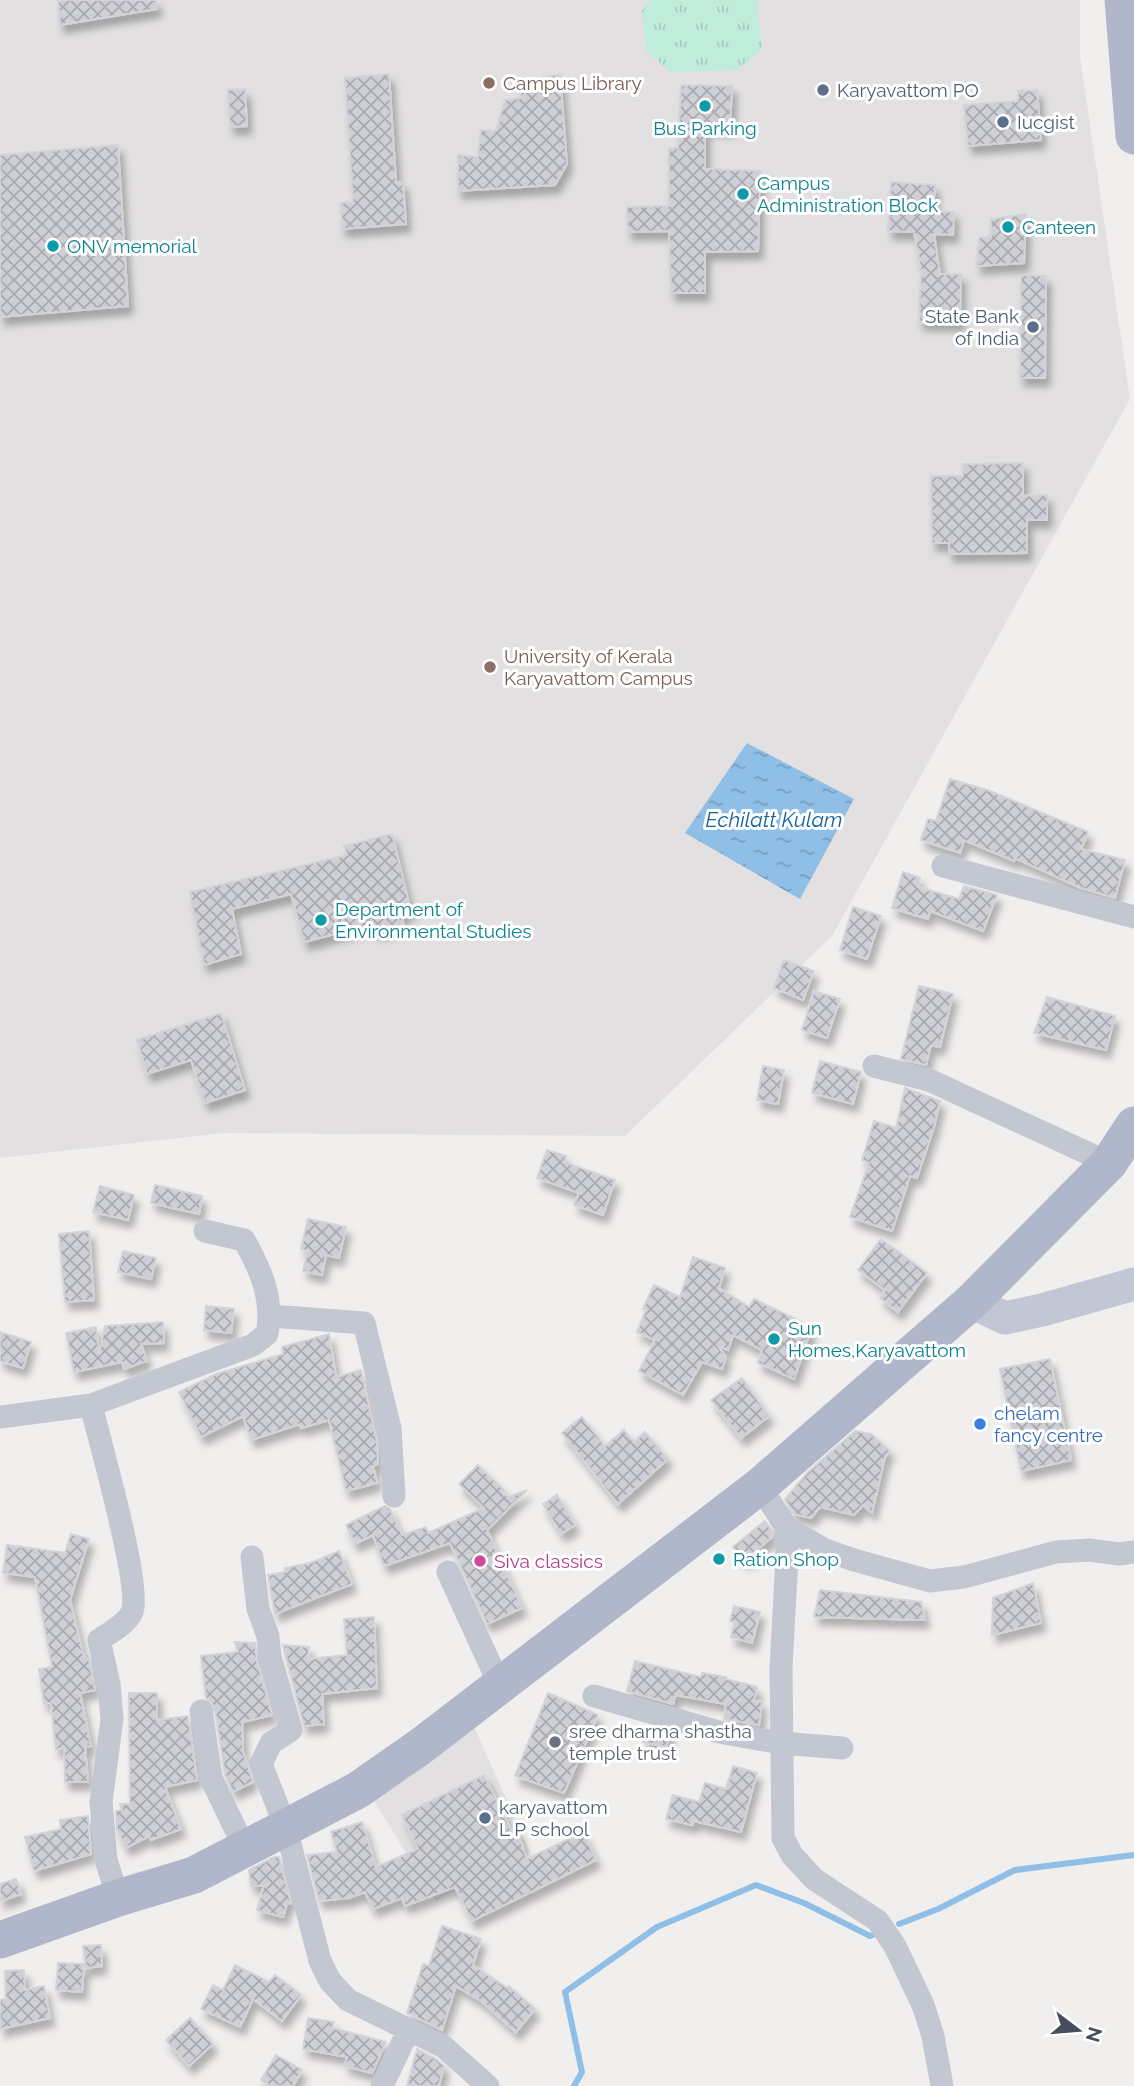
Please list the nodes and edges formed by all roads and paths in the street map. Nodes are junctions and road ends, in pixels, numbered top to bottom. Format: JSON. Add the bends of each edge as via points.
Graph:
{"nodes":[{"id":1,"x":1123,"y":0,"type":"edge"},
{"id":2,"x":1134,"y":136,"type":"edge"},
{"id":3,"x":943,"y":866,"type":"dead end"},
{"id":4,"x":1134,"y":917,"type":"edge"},
{"id":5,"x":874,"y":1066,"type":"dead end"},
{"id":6,"x":1134,"y":1125,"type":"edge"},
{"id":7,"x":1109,"y":1163,"type":"junction"},
{"id":8,"x":205,"y":1231,"type":"dead end"},
{"id":9,"x":1134,"y":1284,"type":"edge"},
{"id":10,"x":971,"y":1302,"type":"junction"},
{"id":11,"x":271,"y":1316,"type":"junction"},
{"id":12,"x":91,"y":1405,"type":"junction"},
{"id":13,"x":0,"y":1417,"type":"edge"},
{"id":14,"x":760,"y":1486,"type":"junction"},
{"id":15,"x":394,"y":1496,"type":"dead end"},
{"id":16,"x":786,"y":1527,"type":"junction"},
{"id":17,"x":1134,"y":1552,"type":"edge"},
{"id":18,"x":252,"y":1557,"type":"dead end"},
{"id":19,"x":448,"y":1572,"type":"dead end"},
{"id":20,"x":500,"y":1686,"type":"junction"},
{"id":21,"x":594,"y":1696,"type":"dead end"},
{"id":22,"x":201,"y":1711,"type":"dead end"},
{"id":23,"x":781,"y":1743,"type":"junction"},
{"id":24,"x":842,"y":1748,"type":"dead end"},
{"id":25,"x":286,"y":1828,"type":"junction"},
{"id":26,"x":245,"y":1849,"type":"junction"},
{"id":27,"x":118,"y":1898,"type":"junction"},
{"id":28,"x":0,"y":1940,"type":"edge"},
{"id":29,"x":409,"y":2029,"type":"junction"},
{"id":30,"x":382,"y":2086,"type":"edge"},
{"id":31,"x":488,"y":2086,"type":"edge"},
{"id":32,"x":942,"y":2086,"type":"edge"}],
"edges":[{"from":1,"to":2,"type":"main road"},
{"from":3,"to":4,"type":"street"},
{"from":5,"to":7,"type":"street","via":[[929,1080]]},
{"from":6,"to":7,"type":"main road"},
{"from":7,"to":10,"type":"main road"},
{"from":8,"to":11,"type":"street","via":[[244,1240],[258,1266]]},
{"from":9,"to":10,"type":"main road","via":[[1005,1318]]},
{"from":10,"to":14,"type":"main road"},
{"from":11,"to":12,"type":"street","via":[[267,1334],[253,1345]]},
{"from":11,"to":15,"type":"street","via":[[364,1323],[390,1428]]},
{"from":12,"to":13,"type":"street"},
{"from":12,"to":27,"type":"street","via":[[125,1541],[134,1599],[128,1617],[99,1640],[112,1719],[101,1802],[106,1860]]},
{"from":14,"to":16,"type":"street"},
{"from":14,"to":20,"type":"main road"},
{"from":16,"to":17,"type":"street","via":[[823,1549],[930,1581],[964,1577],[1056,1552]]},
{"from":16,"to":23,"type":"street"},
{"from":18,"to":25,"type":"street","via":[[258,1609],[291,1730],[271,1743],[261,1764]]},
{"from":19,"to":20,"type":"street"},
{"from":20,"to":25,"type":"main road","via":[[358,1790]]},
{"from":21,"to":23,"type":"street","via":[[719,1732]]},
{"from":22,"to":26,"type":"street","via":[[211,1778]]},
{"from":23,"to":24,"type":"street"},
{"from":23,"to":32,"type":"street","via":[[783,1838],[814,1879],[878,1921],[895,1946],[923,2005]]},
{"from":25,"to":26,"type":"main road"},
{"from":25,"to":29,"type":"street","via":[[317,1951],[330,1981],[348,2000]]},
{"from":26,"to":27,"type":"main road","via":[[194,1875]]},
{"from":27,"to":28,"type":"main road"},
{"from":29,"to":30,"type":"street"},
{"from":29,"to":31,"type":"street","via":[[444,2047]]}]}
